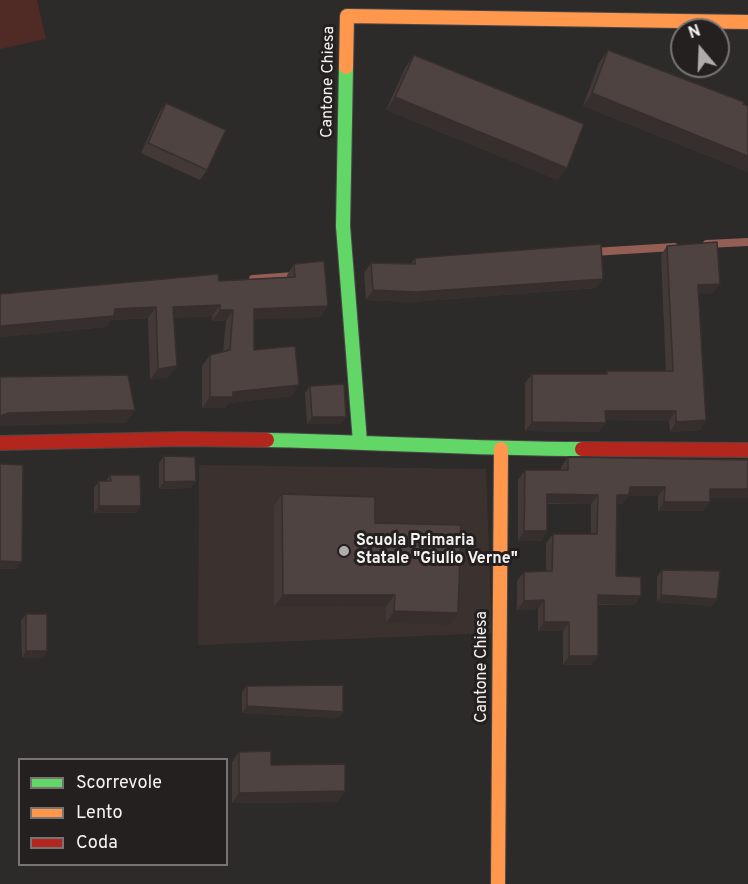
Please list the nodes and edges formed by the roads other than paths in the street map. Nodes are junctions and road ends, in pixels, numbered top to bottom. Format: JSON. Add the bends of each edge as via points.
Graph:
{"nodes":[{"id":1,"x":748,"y":22,"type":"edge"},
{"id":2,"x":360,"y":442,"type":"junction"},
{"id":3,"x":0,"y":443,"type":"edge"},
{"id":4,"x":501,"y":449,"type":"junction"},
{"id":5,"x":748,"y":450,"type":"edge"},
{"id":6,"x":498,"y":884,"type":"edge"}],
"edges":[{"from":1,"to":2,"type":"street","name":"Cantone Chiesa","via":[[347,16],[343,226]]},
{"from":2,"to":3,"type":"street","via":[[182,439]]},
{"from":2,"to":4,"type":"street"},
{"from":4,"to":5,"type":"street"},
{"from":4,"to":6,"type":"street","name":"Cantone Chiesa"}]}
